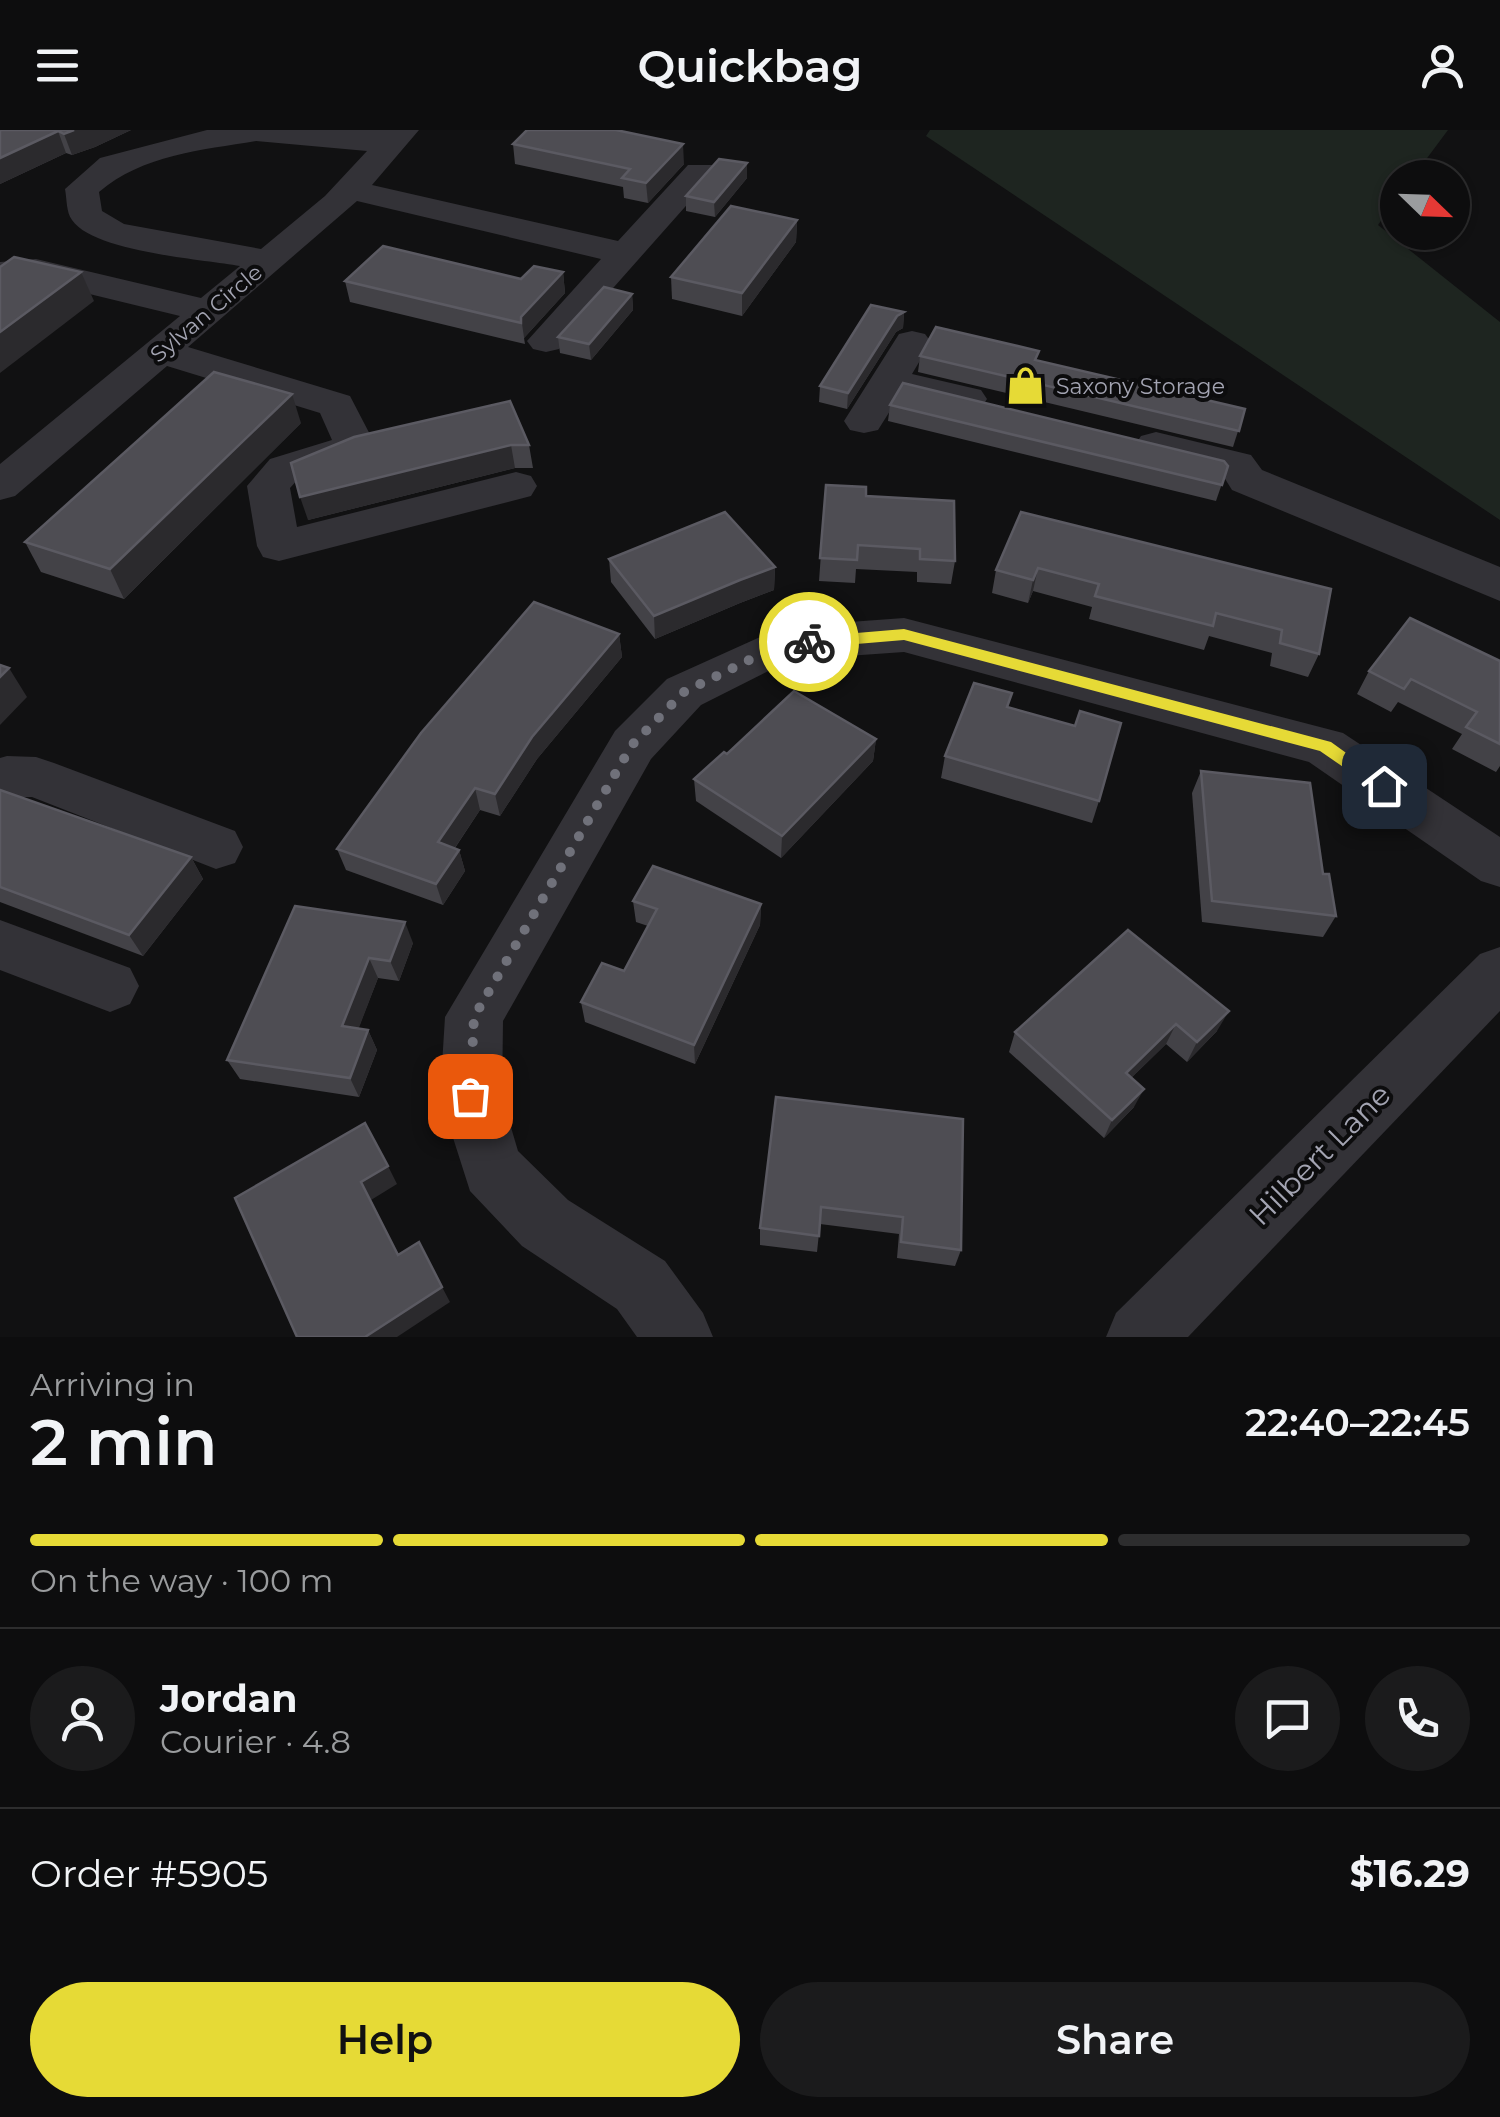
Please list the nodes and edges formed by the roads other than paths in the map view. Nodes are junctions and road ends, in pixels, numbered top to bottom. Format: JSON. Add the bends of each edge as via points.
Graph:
{"nodes":[{"id":1,"x":272,"y":131,"type":"edge"},
{"id":2,"x":397,"y":136,"type":"edge"},
{"id":3,"x":700,"y":172,"type":"dead end"},
{"id":4,"x":350,"y":189,"type":"junction"},
{"id":5,"x":627,"y":254,"type":"junction"},
{"id":6,"x":268,"y":261,"type":"junction"},
{"id":7,"x":0,"y":273,"type":"edge"},
{"id":8,"x":207,"y":311,"type":"junction"},
{"id":9,"x":546,"y":341,"type":"dead end"},
{"id":10,"x":912,"y":342,"type":"dead end"},
{"id":11,"x":160,"y":351,"type":"junction"},
{"id":12,"x":888,"y":380,"type":"junction"},
{"id":13,"x":1004,"y":408,"type":"edge"},
{"id":14,"x":864,"y":420,"type":"dead end"},
{"id":15,"x":1120,"y":436,"type":"edge"},
{"id":16,"x":0,"y":486,"type":"edge"},
{"id":17,"x":516,"y":486,"type":"dead end"},
{"id":18,"x":1500,"y":585,"type":"edge"},
{"id":19,"x":0,"y":784,"type":"edge"},
{"id":20,"x":216,"y":847,"type":"dead end"},
{"id":21,"x":1500,"y":865,"type":"edge"},
{"id":22,"x":0,"y":945,"type":"edge"},
{"id":23,"x":1500,"y":972,"type":"edge"},
{"id":24,"x":110,"y":986,"type":"dead end"},
{"id":25,"x":679,"y":1337,"type":"edge"},
{"id":26,"x":1140,"y":1337,"type":"edge"}],
"edges":[{"from":1,"to":2,"type":"street"},
{"from":1,"to":6,"type":"street","via":[[190,142],[111,165],[82,189],[86,216],[114,233]]},
{"from":2,"to":4,"type":"street","name":"Sylvan Circle"},
{"from":3,"to":5,"type":"street"},
{"from":4,"to":5,"type":"street"},
{"from":4,"to":6,"type":"street","name":"Sylvan Circle"},
{"from":5,"to":9,"type":"street"},
{"from":6,"to":8,"type":"street","name":"Sylvan Circle"},
{"from":7,"to":8,"type":"street","via":[[36,270]]},
{"from":8,"to":11,"type":"street","name":"Sylvan Circle"},
{"from":10,"to":12,"type":"street"},
{"from":11,"to":16,"type":"street","name":"Sylvan Circle"},
{"from":11,"to":17,"type":"street","via":[[336,405],[372,442],[285,468],[268,486],[279,546]]},
{"from":12,"to":13,"type":"street"},
{"from":12,"to":14,"type":"street"},
{"from":15,"to":18,"type":"street","via":[[1236,464],[1248,480]]},
{"from":19,"to":20,"type":"street","via":[[8,776],[36,777]]},
{"from":21,"to":25,"type":"street","via":[[1325,746],[904,634],[782,644],[684,692],[632,745],[474,1017],[470,1096],[492,1169],[544,1223],[641,1285]]},
{"from":22,"to":24,"type":"street"},
{"from":23,"to":26,"type":"street","name":"Hilbert Lane"}]}
